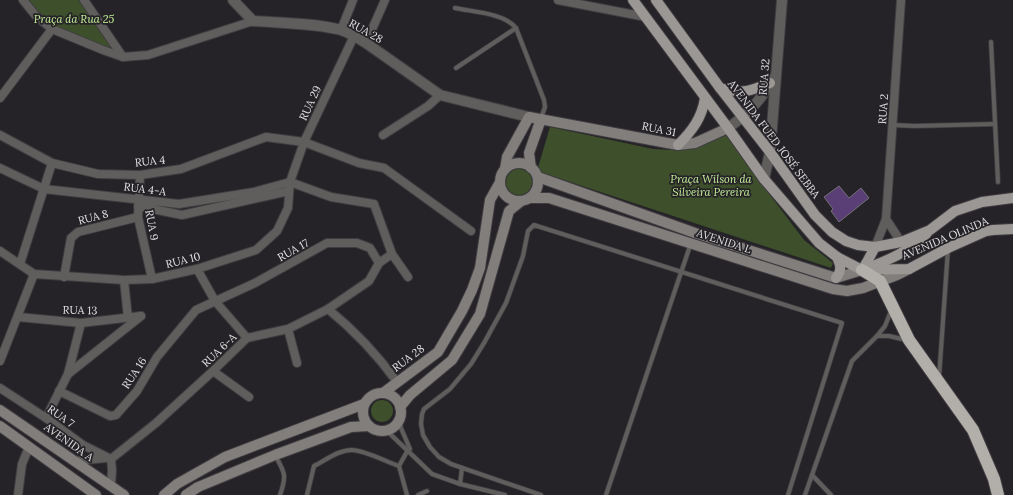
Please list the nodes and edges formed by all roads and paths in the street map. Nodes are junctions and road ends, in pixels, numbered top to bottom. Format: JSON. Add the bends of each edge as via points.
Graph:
{"nodes":[{"id":1,"x":23,"y":0,"type":"edge"},
{"id":2,"x":84,"y":0,"type":"edge"},
{"id":3,"x":233,"y":0,"type":"edge"},
{"id":4,"x":353,"y":0,"type":"edge"},
{"id":5,"x":385,"y":0,"type":"edge"},
{"id":6,"x":558,"y":0,"type":"edge"},
{"id":7,"x":633,"y":0,"type":"edge"},
{"id":8,"x":656,"y":0,"type":"edge"},
{"id":9,"x":782,"y":0,"type":"edge"},
{"id":10,"x":901,"y":0,"type":"edge"},
{"id":11,"x":455,"y":8,"type":"dead end"},
{"id":12,"x":646,"y":17,"type":"junction"},
{"id":13,"x":253,"y":21,"type":"junction"},
{"id":14,"x":516,"y":28,"type":"junction"},
{"id":15,"x":52,"y":29,"type":"junction"},
{"id":16,"x":341,"y":30,"type":"junction"},
{"id":17,"x":354,"y":36,"type":"junction"},
{"id":18,"x":991,"y":42,"type":"dead end"},
{"id":19,"x":366,"y":43,"type":"junction"},
{"id":20,"x":123,"y":57,"type":"junction"},
{"id":21,"x":456,"y":68,"type":"dead end"},
{"id":22,"x":777,"y":68,"type":"junction"},
{"id":23,"x":770,"y":83,"type":"junction"},
{"id":24,"x":720,"y":88,"type":"junction"},
{"id":25,"x":440,"y":95,"type":"junction"},
{"id":26,"x":0,"y":98,"type":"edge"},
{"id":27,"x":705,"y":98,"type":"junction"},
{"id":28,"x":529,"y":116,"type":"junction"},
{"id":29,"x":742,"y":118,"type":"junction"},
{"id":30,"x":541,"y":119,"type":"junction"},
{"id":31,"x":995,"y":124,"type":"junction"},
{"id":32,"x":893,"y":125,"type":"junction"},
{"id":33,"x":728,"y":128,"type":"junction"},
{"id":34,"x":0,"y":135,"type":"edge"},
{"id":35,"x":383,"y":135,"type":"dead end"},
{"id":36,"x":304,"y":142,"type":"junction"},
{"id":37,"x":678,"y":145,"type":"junction"},
{"id":38,"x":770,"y":152,"type":"junction"},
{"id":39,"x":52,"y":164,"type":"junction"},
{"id":40,"x":0,"y":168,"type":"edge"},
{"id":41,"x":531,"y":168,"type":"junction"},
{"id":42,"x":505,"y":169,"type":"junction"},
{"id":43,"x":140,"y":175,"type":"junction"},
{"id":44,"x":538,"y":177,"type":"junction"},
{"id":45,"x":764,"y":179,"type":"junction"},
{"id":46,"x":290,"y":182,"type":"junction"},
{"id":47,"x":998,"y":182,"type":"dead end"},
{"id":48,"x":499,"y":184,"type":"junction"},
{"id":49,"x":44,"y":188,"type":"junction"},
{"id":50,"x":290,"y":191,"type":"junction"},
{"id":51,"x":530,"y":198,"type":"junction"},
{"id":52,"x":1013,"y":198,"type":"edge"},
{"id":53,"x":139,"y":202,"type":"junction"},
{"id":54,"x":520,"y":202,"type":"junction"},
{"id":55,"x":138,"y":217,"type":"junction"},
{"id":56,"x":886,"y":219,"type":"junction"},
{"id":57,"x":1013,"y":229,"type":"edge"},
{"id":58,"x":930,"y":230,"type":"junction"},
{"id":59,"x":470,"y":231,"type":"dead end"},
{"id":60,"x":693,"y":238,"type":"junction"},
{"id":61,"x":901,"y":242,"type":"junction"},
{"id":62,"x":875,"y":247,"type":"junction"},
{"id":63,"x":948,"y":248,"type":"junction"},
{"id":64,"x":0,"y":251,"type":"edge"},
{"id":65,"x":392,"y":254,"type":"junction"},
{"id":66,"x":837,"y":257,"type":"junction"},
{"id":67,"x":379,"y":263,"type":"junction"},
{"id":68,"x":20,"y":264,"type":"junction"},
{"id":69,"x":197,"y":269,"type":"junction"},
{"id":70,"x":909,"y":269,"type":"junction"},
{"id":71,"x":862,"y":270,"type":"junction"},
{"id":72,"x":681,"y":271,"type":"junction"},
{"id":73,"x":34,"y":274,"type":"junction"},
{"id":74,"x":64,"y":277,"type":"junction"},
{"id":75,"x":408,"y":277,"type":"dead end"},
{"id":76,"x":836,"y":278,"type":"junction"},
{"id":77,"x":152,"y":279,"type":"junction"},
{"id":78,"x":124,"y":280,"type":"junction"},
{"id":79,"x":880,"y":281,"type":"junction"},
{"id":80,"x":214,"y":301,"type":"junction"},
{"id":81,"x":893,"y":307,"type":"junction"},
{"id":82,"x":328,"y":308,"type":"junction"},
{"id":83,"x":18,"y":317,"type":"junction"},
{"id":84,"x":128,"y":318,"type":"junction"},
{"id":85,"x":81,"y":323,"type":"junction"},
{"id":86,"x":288,"y":329,"type":"junction"},
{"id":87,"x":877,"y":336,"type":"junction"},
{"id":88,"x":247,"y":338,"type":"junction"},
{"id":89,"x":909,"y":340,"type":"junction"},
{"id":90,"x":0,"y":361,"type":"edge"},
{"id":91,"x":297,"y":363,"type":"dead end"},
{"id":92,"x":212,"y":372,"type":"junction"},
{"id":93,"x":68,"y":374,"type":"junction"},
{"id":94,"x":397,"y":382,"type":"junction"},
{"id":95,"x":939,"y":382,"type":"junction"},
{"id":96,"x":0,"y":388,"type":"edge"},
{"id":97,"x":59,"y":391,"type":"junction"},
{"id":98,"x":383,"y":392,"type":"junction"},
{"id":99,"x":249,"y":397,"type":"dead end"},
{"id":100,"x":364,"y":404,"type":"junction"},
{"id":101,"x":400,"y":407,"type":"junction"},
{"id":102,"x":0,"y":410,"type":"edge"},
{"id":103,"x":46,"y":418,"type":"junction"},
{"id":104,"x":399,"y":419,"type":"junction"},
{"id":105,"x":0,"y":426,"type":"edge"},
{"id":106,"x":369,"y":426,"type":"junction"},
{"id":107,"x":386,"y":430,"type":"junction"},
{"id":108,"x":29,"y":447,"type":"junction"},
{"id":109,"x":408,"y":449,"type":"junction"},
{"id":110,"x":275,"y":455,"type":"junction"},
{"id":111,"x":111,"y":459,"type":"junction"},
{"id":112,"x":75,"y":461,"type":"junction"},
{"id":113,"x":399,"y":466,"type":"junction"},
{"id":114,"x":462,"y":468,"type":"junction"},
{"id":115,"x":812,"y":475,"type":"junction"},
{"id":116,"x":460,"y":484,"type":"junction"},
{"id":117,"x":111,"y":486,"type":"junction"},
{"id":118,"x":427,"y":491,"type":"dead end"},
{"id":119,"x":491,"y":493,"type":"edge"},
{"id":120,"x":18,"y":495,"type":"edge"},
{"id":121,"x":96,"y":495,"type":"edge"},
{"id":122,"x":124,"y":495,"type":"edge"},
{"id":123,"x":164,"y":495,"type":"edge"},
{"id":124,"x":186,"y":495,"type":"edge"},
{"id":125,"x":280,"y":495,"type":"edge"},
{"id":126,"x":307,"y":495,"type":"edge"},
{"id":127,"x":407,"y":495,"type":"edge"},
{"id":128,"x":418,"y":495,"type":"edge"},
{"id":129,"x":505,"y":495,"type":"edge"},
{"id":130,"x":541,"y":495,"type":"edge"},
{"id":131,"x":606,"y":495,"type":"edge"},
{"id":132,"x":788,"y":495,"type":"edge"},
{"id":133,"x":805,"y":495,"type":"edge"},
{"id":134,"x":831,"y":495,"type":"edge"},
{"id":135,"x":998,"y":495,"type":"edge"}],
"edges":[{"from":1,"to":15,"type":"street","via":[[36,16]]},
{"from":2,"to":20,"type":"street"},
{"from":3,"to":13,"type":"street"},
{"from":4,"to":16,"type":"street"},
{"from":5,"to":19,"type":"street"},
{"from":6,"to":12,"type":"street"},
{"from":7,"to":12,"type":"main road"},
{"from":8,"to":24,"type":"main road","name":"AVENIDA FUED JOSÉ SEBBA"},
{"from":9,"to":22,"type":"street","name":"RUA 32"},
{"from":10,"to":32,"type":"street","name":"RUA 2"},
{"from":11,"to":14,"type":"lane","via":[[504,18]]},
{"from":12,"to":27,"type":"main road"},
{"from":13,"to":16,"type":"street","name":"RUA 28"},
{"from":13,"to":20,"type":"street","name":"RUA 28","via":[[148,55]]},
{"from":14,"to":21,"type":"lane"},
{"from":14,"to":30,"type":"lane","via":[[544,100],[545,107]]},
{"from":15,"to":20,"type":"street"},
{"from":15,"to":26,"type":"street"},
{"from":16,"to":17,"type":"street","name":"RUA 28"},
{"from":17,"to":19,"type":"street","name":"RUA 28"},
{"from":17,"to":36,"type":"street","name":"RUA 29"},
{"from":18,"to":31,"type":"lane"},
{"from":19,"to":25,"type":"street","name":"RUA 28"},
{"from":22,"to":23,"type":"street","name":"RUA 31"},
{"from":22,"to":38,"type":"street","name":"RUA 32"},
{"from":23,"to":24,"type":"main road","via":[[746,92]]},
{"from":23,"to":29,"type":"street","name":"RUA 31"},
{"from":24,"to":29,"type":"main road","name":"AVENIDA FUED JOSÉ SEBBA"},
{"from":25,"to":28,"type":"street","name":"RUA 28"},
{"from":25,"to":35,"type":"street","via":[[428,106]]},
{"from":27,"to":33,"type":"main road"},
{"from":27,"to":37,"type":"main road","via":[[700,118]]},
{"from":28,"to":30,"type":"main road","name":"RUA 31"},
{"from":28,"to":42,"type":"main road","via":[[507,157]]},
{"from":29,"to":33,"type":"street","name":"RUA 31"},
{"from":29,"to":38,"type":"main road","name":"AVENIDA FUED JOSÉ SEBBA"},
{"from":30,"to":37,"type":"main road","name":"RUA 31"},
{"from":30,"to":41,"type":"main road","via":[[529,153]]},
{"from":31,"to":32,"type":"lane"},
{"from":31,"to":47,"type":"lane"},
{"from":32,"to":56,"type":"street","name":"RUA 2"},
{"from":33,"to":37,"type":"main road","name":"RUA 31","via":[[695,143]]},
{"from":33,"to":45,"type":"main road"},
{"from":34,"to":39,"type":"street","name":"RUA 4"},
{"from":36,"to":43,"type":"street","name":"RUA 4","via":[[266,137],[181,169]]},
{"from":36,"to":46,"type":"street","name":"RUA 29"},
{"from":36,"to":59,"type":"street","via":[[359,163],[384,168]]},
{"from":38,"to":45,"type":"street","name":"RUA 32"},
{"from":38,"to":62,"type":"main road","name":"AVENIDA FUED JOSÉ SEBBA","via":[[815,214],[832,232],[846,241]]},
{"from":39,"to":43,"type":"street","name":"RUA 4","via":[[98,174]]},
{"from":39,"to":49,"type":"street"},
{"from":40,"to":49,"type":"street","name":"RUA 4-A"},
{"from":41,"to":42,"type":"main road","via":[[521,163]]},
{"from":41,"to":44,"type":"main road"},
{"from":42,"to":48,"type":"main road"},
{"from":43,"to":53,"type":"street","name":"RUA 9"},
{"from":44,"to":51,"type":"main road","via":[[537,189]]},
{"from":44,"to":60,"type":"main road","name":"AVENIDA L"},
{"from":45,"to":66,"type":"main road","via":[[819,243]]},
{"from":46,"to":50,"type":"street","name":"RUA 10"},
{"from":46,"to":53,"type":"street","name":"RUA 4-A","via":[[254,192],[179,204]]},
{"from":46,"to":65,"type":"street","via":[[331,197],[374,204]]},
{"from":48,"to":54,"type":"main road","via":[[504,195]]},
{"from":48,"to":94,"type":"main road","name":"RUA 28","via":[[490,200],[480,268],[462,311],[438,352]]},
{"from":49,"to":53,"type":"street","name":"RUA 4-A"},
{"from":49,"to":68,"type":"street"},
{"from":50,"to":53,"type":"street","name":"RUA 4-A","via":[[182,215]]},
{"from":50,"to":69,"type":"street","name":"RUA 10","via":[[288,208],[276,230],[256,250]]},
{"from":51,"to":54,"type":"main road"},
{"from":51,"to":60,"type":"main road","name":"AVENIDA L","via":[[549,198]]},
{"from":52,"to":58,"type":"main road","name":"AVENIDA OLINDA","via":[[982,202],[956,211]]},
{"from":53,"to":55,"type":"street","name":"RUA 9"},
{"from":54,"to":101,"type":"main road","via":[[509,211],[480,314],[452,360],[410,395]]},
{"from":55,"to":74,"type":"street","name":"RUA 8","via":[[78,232],[71,238]]},
{"from":55,"to":77,"type":"street","name":"RUA 9"},
{"from":56,"to":61,"type":"street"},
{"from":56,"to":62,"type":"street","name":"RUA 2"},
{"from":57,"to":63,"type":"main road","name":"AVENIDA OLINDA","via":[[986,232]]},
{"from":58,"to":61,"type":"main road","name":"AVENIDA OLINDA"},
{"from":58,"to":71,"type":"main road","via":[[918,242],[893,259]]},
{"from":60,"to":72,"type":"lane"},
{"from":60,"to":76,"type":"main road","name":"AVENIDA L"},
{"from":60,"to":79,"type":"main road","name":"AVENIDA L","via":[[833,289],[847,291]]},
{"from":61,"to":62,"type":"main road","name":"AVENIDA FUED JOSÉ SEBBA"},
{"from":62,"to":71,"type":"main road"},
{"from":63,"to":70,"type":"main road","name":"AVENIDA OLINDA"},
{"from":63,"to":95,"type":"lane"},
{"from":64,"to":68,"type":"street"},
{"from":65,"to":67,"type":"street","name":"RUA 6-A"},
{"from":65,"to":75,"type":"street"},
{"from":66,"to":71,"type":"main road"},
{"from":66,"to":76,"type":"main road","via":[[841,271]]},
{"from":67,"to":80,"type":"street","name":"RUA 17","via":[[370,248],[357,243],[327,243],[255,284]]},
{"from":67,"to":82,"type":"street","name":"RUA 6-A","via":[[369,281]]},
{"from":68,"to":73,"type":"street"},
{"from":69,"to":77,"type":"street","name":"RUA 10"},
{"from":69,"to":80,"type":"street"},
{"from":70,"to":71,"type":"main road","name":"AVENIDA OLINDA"},
{"from":70,"to":79,"type":"main road","name":"AVENIDA L"},
{"from":71,"to":76,"type":"main road"},
{"from":71,"to":79,"type":"highway"},
{"from":72,"to":114,"type":"lane","via":[[539,226],[534,225],[530,228],[506,303],[484,343],[471,364],[450,389],[424,409],[422,414],[423,434],[430,446],[439,457]]},
{"from":72,"to":131,"type":"lane"},
{"from":72,"to":132,"type":"lane","via":[[842,323]]},
{"from":73,"to":74,"type":"street","name":"RUA 10"},
{"from":73,"to":83,"type":"street"},
{"from":74,"to":78,"type":"street","name":"RUA 10"},
{"from":77,"to":78,"type":"street","name":"RUA 10"},
{"from":78,"to":84,"type":"street"},
{"from":79,"to":81,"type":"highway"},
{"from":80,"to":88,"type":"street"},
{"from":80,"to":97,"type":"street","name":"RUA 16","via":[[196,310],[157,357],[137,392],[116,415],[110,416]]},
{"from":81,"to":87,"type":"lane","via":[[885,326]]},
{"from":81,"to":89,"type":"highway"},
{"from":82,"to":86,"type":"street","name":"RUA 6-A"},
{"from":82,"to":94,"type":"street","via":[[380,359]]},
{"from":83,"to":85,"type":"street","name":"RUA 13"},
{"from":83,"to":90,"type":"street"},
{"from":84,"to":85,"type":"street","name":"RUA 13"},
{"from":84,"to":93,"type":"street","name":"RUA 13","via":[[141,316]]},
{"from":85,"to":93,"type":"street"},
{"from":86,"to":88,"type":"street","name":"RUA 6-A"},
{"from":86,"to":91,"type":"street"},
{"from":87,"to":89,"type":"lane"},
{"from":87,"to":115,"type":"lane","via":[[852,361]]},
{"from":88,"to":92,"type":"street","name":"RUA 6-A"},
{"from":89,"to":95,"type":"highway"},
{"from":92,"to":99,"type":"street"},
{"from":92,"to":111,"type":"street","name":"RUA 6-A","via":[[156,423]]},
{"from":93,"to":97,"type":"street"},
{"from":94,"to":98,"type":"main road","name":"RUA 28"},
{"from":95,"to":135,"type":"highway","via":[[973,430],[994,479]]},
{"from":96,"to":103,"type":"street","name":"RUA 7"},
{"from":97,"to":103,"type":"street"},
{"from":98,"to":100,"type":"main road","via":[[372,395]]},
{"from":98,"to":101,"type":"main road","via":[[394,397]]},
{"from":100,"to":106,"type":"main road","via":[[363,416]]},
{"from":100,"to":123,"type":"main road","via":[[225,457],[177,484]]},
{"from":101,"to":104,"type":"main road"},
{"from":102,"to":112,"type":"main road","name":"AVENIDA A"},
{"from":103,"to":111,"type":"street","name":"RUA 7","via":[[83,445]]},
{"from":104,"to":107,"type":"main road"},
{"from":104,"to":109,"type":"lane"},
{"from":105,"to":108,"type":"main road"},
{"from":106,"to":107,"type":"main road"},
{"from":106,"to":110,"type":"main road","via":[[351,427]]},
{"from":107,"to":109,"type":"lane"},
{"from":108,"to":120,"type":"street","via":[[22,464]]},
{"from":108,"to":121,"type":"main road"},
{"from":109,"to":113,"type":"lane"},
{"from":109,"to":116,"type":"lane","via":[[432,474]]},
{"from":110,"to":124,"type":"main road","via":[[198,487]]},
{"from":110,"to":125,"type":"lane","via":[[285,480]]},
{"from":111,"to":112,"type":"street"},
{"from":111,"to":117,"type":"street"},
{"from":112,"to":117,"type":"main road","name":"AVENIDA A"},
{"from":113,"to":126,"type":"lane","via":[[352,450],[336,454],[314,466]]},
{"from":113,"to":127,"type":"lane"},
{"from":114,"to":116,"type":"lane"},
{"from":114,"to":130,"type":"lane"},
{"from":115,"to":133,"type":"lane"},
{"from":115,"to":134,"type":"lane"},
{"from":116,"to":119,"type":"lane"},
{"from":117,"to":122,"type":"main road","name":"AVENIDA A"},
{"from":118,"to":128,"type":"lane"},
{"from":119,"to":129,"type":"lane"}]}
